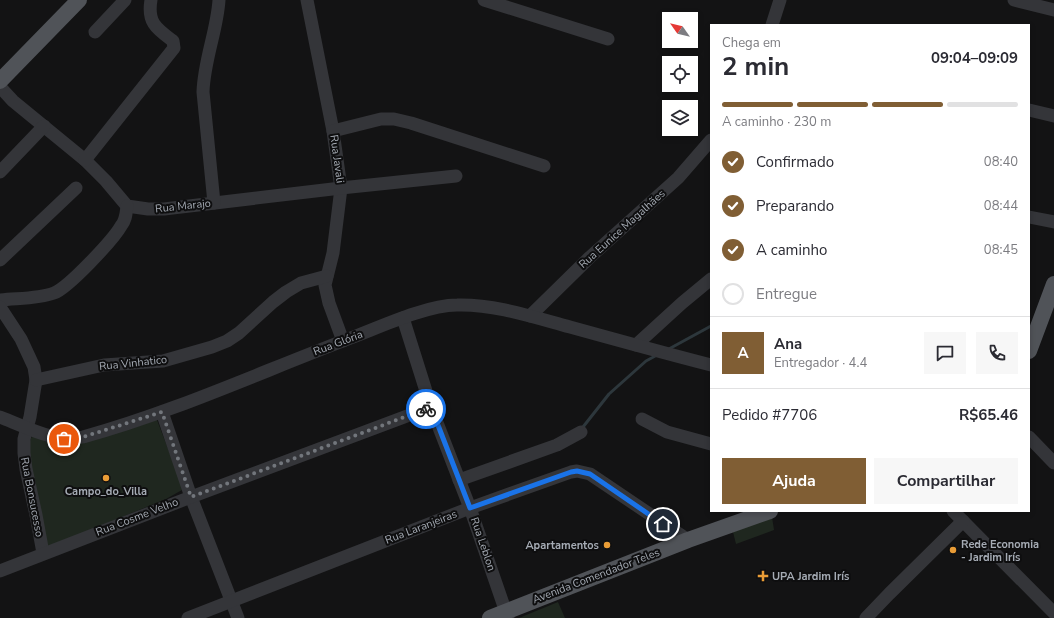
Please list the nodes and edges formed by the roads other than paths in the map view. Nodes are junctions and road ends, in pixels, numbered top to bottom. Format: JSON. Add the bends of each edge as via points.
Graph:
{"nodes":[{"id":1,"x":79,"y":0,"type":"edge"},
{"id":2,"x":125,"y":0,"type":"edge"},
{"id":3,"x":150,"y":0,"type":"edge"},
{"id":4,"x":219,"y":0,"type":"edge"},
{"id":5,"x":307,"y":0,"type":"edge"},
{"id":6,"x":484,"y":0,"type":"edge"},
{"id":7,"x":780,"y":0,"type":"edge"},
{"id":8,"x":1014,"y":0,"type":"edge"},
{"id":9,"x":1054,"y":10,"type":"edge"},
{"id":10,"x":772,"y":24,"type":"edge"},
{"id":11,"x":95,"y":32,"type":"dead end"},
{"id":12,"x":608,"y":39,"type":"dead end"},
{"id":13,"x":2,"y":78,"type":"edge"},
{"id":14,"x":1030,"y":110,"type":"edge"},
{"id":15,"x":1054,"y":116,"type":"edge"},
{"id":16,"x":44,"y":126,"type":"junction"},
{"id":17,"x":332,"y":131,"type":"junction"},
{"id":18,"x":710,"y":141,"type":"edge"},
{"id":19,"x":85,"y":160,"type":"junction"},
{"id":20,"x":544,"y":166,"type":"dead end"},
{"id":21,"x":0,"y":172,"type":"edge"},
{"id":22,"x":456,"y":176,"type":"dead end"},
{"id":23,"x":76,"y":188,"type":"dead end"},
{"id":24,"x":341,"y":188,"type":"junction"},
{"id":25,"x":214,"y":203,"type":"junction"},
{"id":26,"x":126,"y":206,"type":"junction"},
{"id":27,"x":1030,"y":217,"type":"edge"},
{"id":28,"x":1054,"y":222,"type":"edge"},
{"id":29,"x":0,"y":260,"type":"edge"},
{"id":30,"x":327,"y":276,"type":"junction"},
{"id":31,"x":710,"y":280,"type":"edge"},
{"id":32,"x":1054,"y":284,"type":"edge"},
{"id":33,"x":0,"y":300,"type":"edge"},
{"id":34,"x":0,"y":307,"type":"edge"},
{"id":35,"x":530,"y":316,"type":"junction"},
{"id":36,"x":1042,"y":316,"type":"edge"},
{"id":37,"x":403,"y":318,"type":"junction"},
{"id":38,"x":343,"y":341,"type":"junction"},
{"id":39,"x":636,"y":345,"type":"junction"},
{"id":40,"x":1030,"y":348,"type":"edge"},
{"id":41,"x":710,"y":365,"type":"edge"},
{"id":42,"x":36,"y":380,"type":"junction"},
{"id":43,"x":431,"y":407,"type":"junction"},
{"id":44,"x":162,"y":412,"type":"junction"},
{"id":45,"x":0,"y":417,"type":"edge"},
{"id":46,"x":642,"y":419,"type":"dead end"},
{"id":47,"x":28,"y":428,"type":"junction"},
{"id":48,"x":581,"y":432,"type":"dead end"},
{"id":49,"x":1030,"y":438,"type":"edge"},
{"id":50,"x":710,"y":444,"type":"edge"},
{"id":51,"x":1054,"y":463,"type":"edge"},
{"id":52,"x":457,"y":475,"type":"junction"},
{"id":53,"x":191,"y":497,"type":"junction"},
{"id":54,"x":470,"y":508,"type":"junction"},
{"id":55,"x":767,"y":512,"type":"edge"},
{"id":56,"x":954,"y":512,"type":"edge"},
{"id":57,"x":963,"y":521,"type":"junction"},
{"id":58,"x":688,"y":540,"type":"junction"},
{"id":59,"x":43,"y":553,"type":"junction"},
{"id":60,"x":0,"y":570,"type":"edge"},
{"id":61,"x":231,"y":601,"type":"junction"},
{"id":62,"x":1054,"y":613,"type":"edge"},
{"id":63,"x":507,"y":615,"type":"edge"},
{"id":64,"x":188,"y":618,"type":"edge"},
{"id":65,"x":238,"y":618,"type":"edge"},
{"id":66,"x":490,"y":618,"type":"edge"},
{"id":67,"x":866,"y":618,"type":"edge"}],
"edges":[{"from":1,"to":13,"type":"main road"},
{"from":2,"to":11,"type":"street"},
{"from":3,"to":19,"type":"street","via":[[152,22],[173,42],[174,48]]},
{"from":4,"to":25,"type":"street","via":[[203,92]]},
{"from":5,"to":17,"type":"street","name":"Rua Javali"},
{"from":6,"to":12,"type":"street"},
{"from":7,"to":10,"type":"street"},
{"from":8,"to":9,"type":"street"},
{"from":13,"to":16,"type":"street","via":[[13,101]]},
{"from":14,"to":15,"type":"street"},
{"from":16,"to":19,"type":"street"},
{"from":16,"to":21,"type":"street"},
{"from":17,"to":20,"type":"street","via":[[381,119],[394,119]]},
{"from":17,"to":24,"type":"street","name":"Rua Javali"},
{"from":18,"to":35,"type":"street","name":"Rua Eunice Magalhães","via":[[678,178],[590,257]]},
{"from":19,"to":26,"type":"street"},
{"from":22,"to":24,"type":"street","name":"Rua Marajo"},
{"from":23,"to":29,"type":"street"},
{"from":24,"to":25,"type":"street","name":"Rua Marajo"},
{"from":24,"to":30,"type":"street","name":"Rua Javali","via":[[333,253]]},
{"from":25,"to":26,"type":"street","name":"Rua Marajo","via":[[164,210]]},
{"from":26,"to":33,"type":"street","via":[[126,217],[116,234],[61,289],[45,295]]},
{"from":27,"to":28,"type":"street"},
{"from":30,"to":38,"type":"street","name":"Rua Javali","via":[[326,294]]},
{"from":30,"to":42,"type":"street","name":"Rua Vinhatico","via":[[302,283],[286,292],[239,333],[212,347],[163,361],[104,365]]},
{"from":31,"to":39,"type":"street"},
{"from":32,"to":36,"type":"main road"},
{"from":34,"to":42,"type":"street","name":"Rua Bonsucesso","via":[[21,339],[34,367]]},
{"from":35,"to":37,"type":"street","name":"Rua Glória","via":[[482,306],[455,304]]},
{"from":35,"to":39,"type":"street","name":"Rua Glória"},
{"from":36,"to":40,"type":"main road"},
{"from":37,"to":38,"type":"street","name":"Rua Glória"},
{"from":37,"to":43,"type":"street","name":"Rua Leblon"},
{"from":38,"to":44,"type":"street","name":"Rua Glória"},
{"from":39,"to":41,"type":"street","name":"Rua Glória"},
{"from":42,"to":47,"type":"street","name":"Rua Bonsucesso"},
{"from":43,"to":52,"type":"street","name":"Rua Leblon"},
{"from":43,"to":53,"type":"street","name":"Rua Cosme Velho"},
{"from":44,"to":47,"type":"street","name":"Rua Glória","via":[[73,439],[55,437]]},
{"from":44,"to":53,"type":"street"},
{"from":45,"to":47,"type":"street","name":"Rua Glória"},
{"from":46,"to":50,"type":"street","via":[[667,432]]},
{"from":47,"to":59,"type":"street","name":"Rua Bonsucesso","via":[[24,462]]},
{"from":48,"to":52,"type":"street","via":[[557,445]]},
{"from":49,"to":51,"type":"street"},
{"from":52,"to":54,"type":"street","name":"Rua Leblon"},
{"from":53,"to":59,"type":"street","name":"Rua Cosme Velho"},
{"from":53,"to":61,"type":"street"},
{"from":54,"to":58,"type":"street","name":"Rua Laranjeiras","via":[[571,472],[582,472],[590,474]]},
{"from":54,"to":61,"type":"street","name":"Rua Laranjeiras"},
{"from":54,"to":63,"type":"street","name":"Rua Leblon"},
{"from":55,"to":58,"type":"main road","name":"Avenida Comendador Teles"},
{"from":56,"to":57,"type":"street"},
{"from":57,"to":62,"type":"street"},
{"from":57,"to":67,"type":"street"},
{"from":58,"to":63,"type":"main road","name":"Avenida Comendador Teles"},
{"from":59,"to":60,"type":"street","name":"Rua Cosme Velho"},
{"from":61,"to":64,"type":"street","name":"Rua Laranjeiras"},
{"from":61,"to":65,"type":"street"},
{"from":63,"to":66,"type":"main road","name":"Avenida Comendador Teles"}]}
